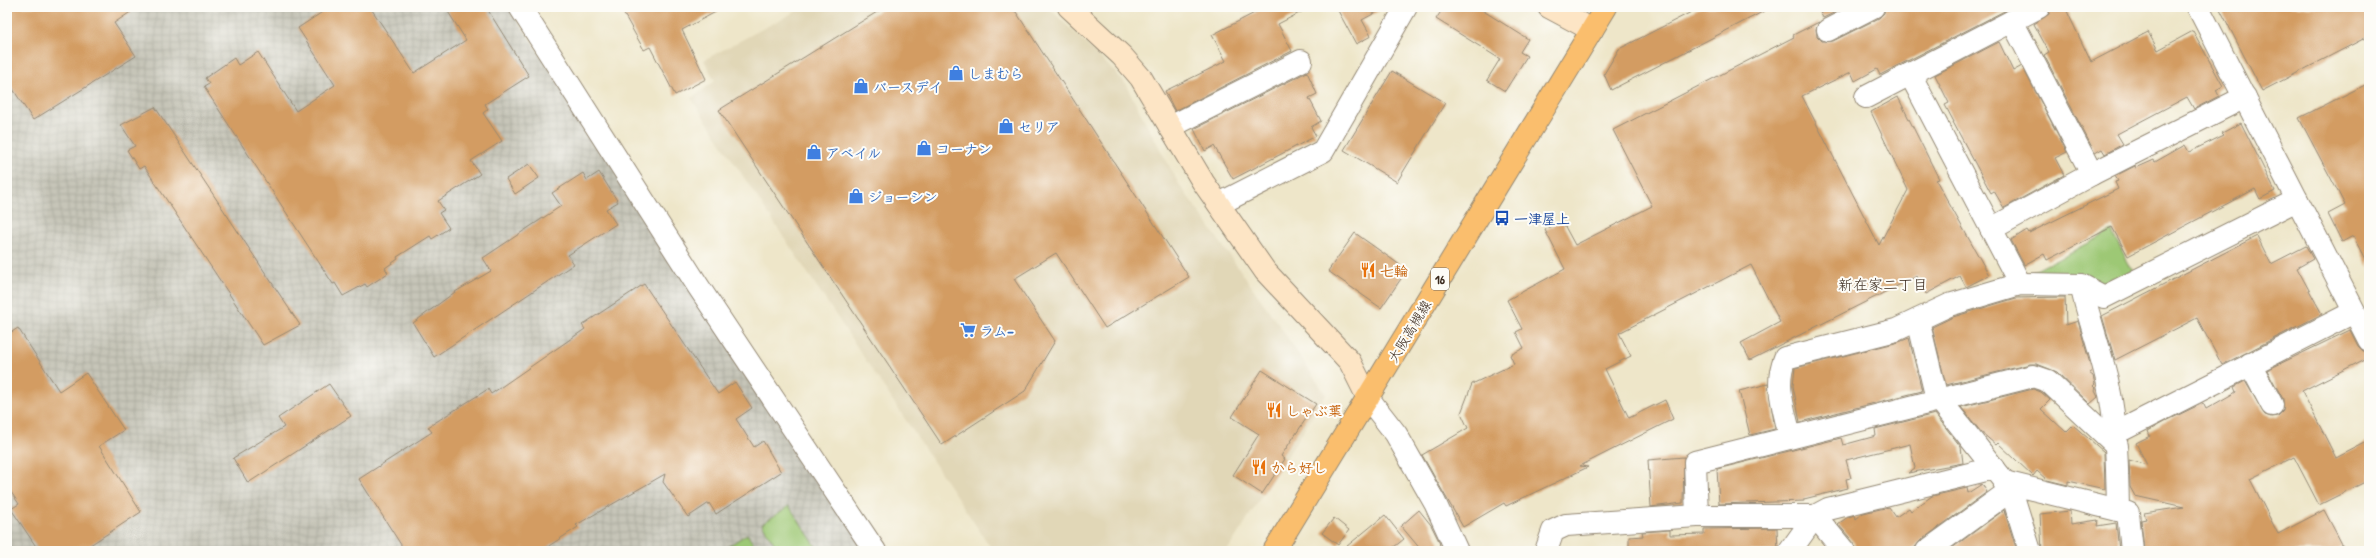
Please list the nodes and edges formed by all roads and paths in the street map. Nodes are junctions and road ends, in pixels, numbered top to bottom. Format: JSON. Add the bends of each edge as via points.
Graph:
{"nodes":[{"id":1,"x":520,"y":7,"type":"edge"},
{"id":2,"x":1069,"y":7,"type":"edge"},
{"id":3,"x":1406,"y":7,"type":"edge"},
{"id":4,"x":1549,"y":7,"type":"edge"},
{"id":5,"x":1606,"y":7,"type":"edge"},
{"id":6,"x":1872,"y":7,"type":"edge"},
{"id":7,"x":2039,"y":7,"type":"edge"},
{"id":8,"x":2198,"y":7,"type":"edge"},
{"id":9,"x":2012,"y":21,"type":"junction"},
{"id":10,"x":1592,"y":30,"type":"junction"},
{"id":11,"x":1828,"y":30,"type":"dead end"},
{"id":12,"x":1301,"y":61,"type":"dead end"},
{"id":13,"x":1910,"y":74,"type":"junction"},
{"id":14,"x":1866,"y":96,"type":"dead end"},
{"id":15,"x":2245,"y":97,"type":"junction"},
{"id":16,"x":1170,"y":126,"type":"junction"},
{"id":17,"x":2092,"y":174,"type":"junction"},
{"id":18,"x":2296,"y":200,"type":"junction"},
{"id":19,"x":1219,"y":204,"type":"junction"},
{"id":20,"x":1991,"y":229,"type":"junction"},
{"id":21,"x":2020,"y":284,"type":"junction"},
{"id":22,"x":2081,"y":285,"type":"junction"},
{"id":23,"x":2354,"y":312,"type":"junction"},
{"id":24,"x":1918,"y":320,"type":"junction"},
{"id":25,"x":2368,"y":336,"type":"edge"},
{"id":26,"x":2250,"y":364,"type":"junction"},
{"id":27,"x":1368,"y":398,"type":"junction"},
{"id":28,"x":1940,"y":400,"type":"junction"},
{"id":29,"x":2272,"y":405,"type":"dead end"},
{"id":30,"x":1790,"y":436,"type":"junction"},
{"id":31,"x":2117,"y":439,"type":"junction"},
{"id":32,"x":2003,"y":480,"type":"junction"},
{"id":33,"x":2118,"y":510,"type":"junction"},
{"id":34,"x":1697,"y":516,"type":"junction"},
{"id":35,"x":1815,"y":516,"type":"junction"},
{"id":36,"x":875,"y":551,"type":"edge"},
{"id":37,"x":1274,"y":551,"type":"edge"},
{"id":38,"x":1457,"y":551,"type":"edge"},
{"id":39,"x":1546,"y":551,"type":"edge"},
{"id":40,"x":1790,"y":551,"type":"edge"},
{"id":41,"x":1844,"y":551,"type":"edge"},
{"id":42,"x":1927,"y":551,"type":"edge"},
{"id":43,"x":2030,"y":551,"type":"edge"},
{"id":44,"x":2132,"y":551,"type":"edge"}],
"edges":[{"from":1,"to":36,"type":"street","via":[[698,286]]},
{"from":2,"to":16,"type":"street","via":[[1122,56],[1141,78]]},
{"from":3,"to":19,"type":"street","via":[[1323,151]]},
{"from":4,"to":10,"type":"street"},
{"from":5,"to":10,"type":"main road","name":"大阪高槻線","number":"16"},
{"from":6,"to":11,"type":"street"},
{"from":7,"to":9,"type":"street"},
{"from":8,"to":15,"type":"street"},
{"from":9,"to":13,"type":"street"},
{"from":9,"to":17,"type":"street"},
{"from":10,"to":27,"type":"main road","name":"大阪高槻線","number":"16"},
{"from":12,"to":16,"type":"street"},
{"from":13,"to":14,"type":"street"},
{"from":13,"to":20,"type":"street"},
{"from":15,"to":17,"type":"street"},
{"from":15,"to":18,"type":"street"},
{"from":16,"to":19,"type":"street"},
{"from":17,"to":20,"type":"street"},
{"from":18,"to":22,"type":"street","via":[[2104,297]]},
{"from":18,"to":23,"type":"street"},
{"from":19,"to":27,"type":"street","via":[[1265,271],[1350,362]]},
{"from":20,"to":21,"type":"street"},
{"from":21,"to":22,"type":"street"},
{"from":21,"to":24,"type":"street","via":[[1949,305]]},
{"from":22,"to":31,"type":"street","via":[[2104,365]]},
{"from":23,"to":25,"type":"street"},
{"from":23,"to":26,"type":"street"},
{"from":24,"to":28,"type":"street","via":[[1936,394]]},
{"from":24,"to":30,"type":"street","via":[[1896,330],[1785,358],[1779,372],[1779,386]]},
{"from":26,"to":29,"type":"street"},
{"from":26,"to":31,"type":"street"},
{"from":27,"to":37,"type":"main road","name":"大阪高槻線","number":"16"},
{"from":27,"to":38,"type":"street","via":[[1396,434],[1435,503]]},
{"from":28,"to":30,"type":"street"},
{"from":28,"to":31,"type":"street","via":[[2033,376],[2048,381]]},
{"from":28,"to":32,"type":"street"},
{"from":30,"to":34,"type":"street","via":[[1695,462]]},
{"from":31,"to":33,"type":"street"},
{"from":32,"to":33,"type":"street"},
{"from":32,"to":35,"type":"street","via":[[1828,509]]},
{"from":32,"to":42,"type":"street"},
{"from":32,"to":43,"type":"street"},
{"from":33,"to":44,"type":"street","via":[[2128,513]]},
{"from":34,"to":35,"type":"street"},
{"from":34,"to":39,"type":"street","via":[[1566,525],[1553,531]]},
{"from":35,"to":40,"type":"street"},
{"from":35,"to":41,"type":"street"}]}
